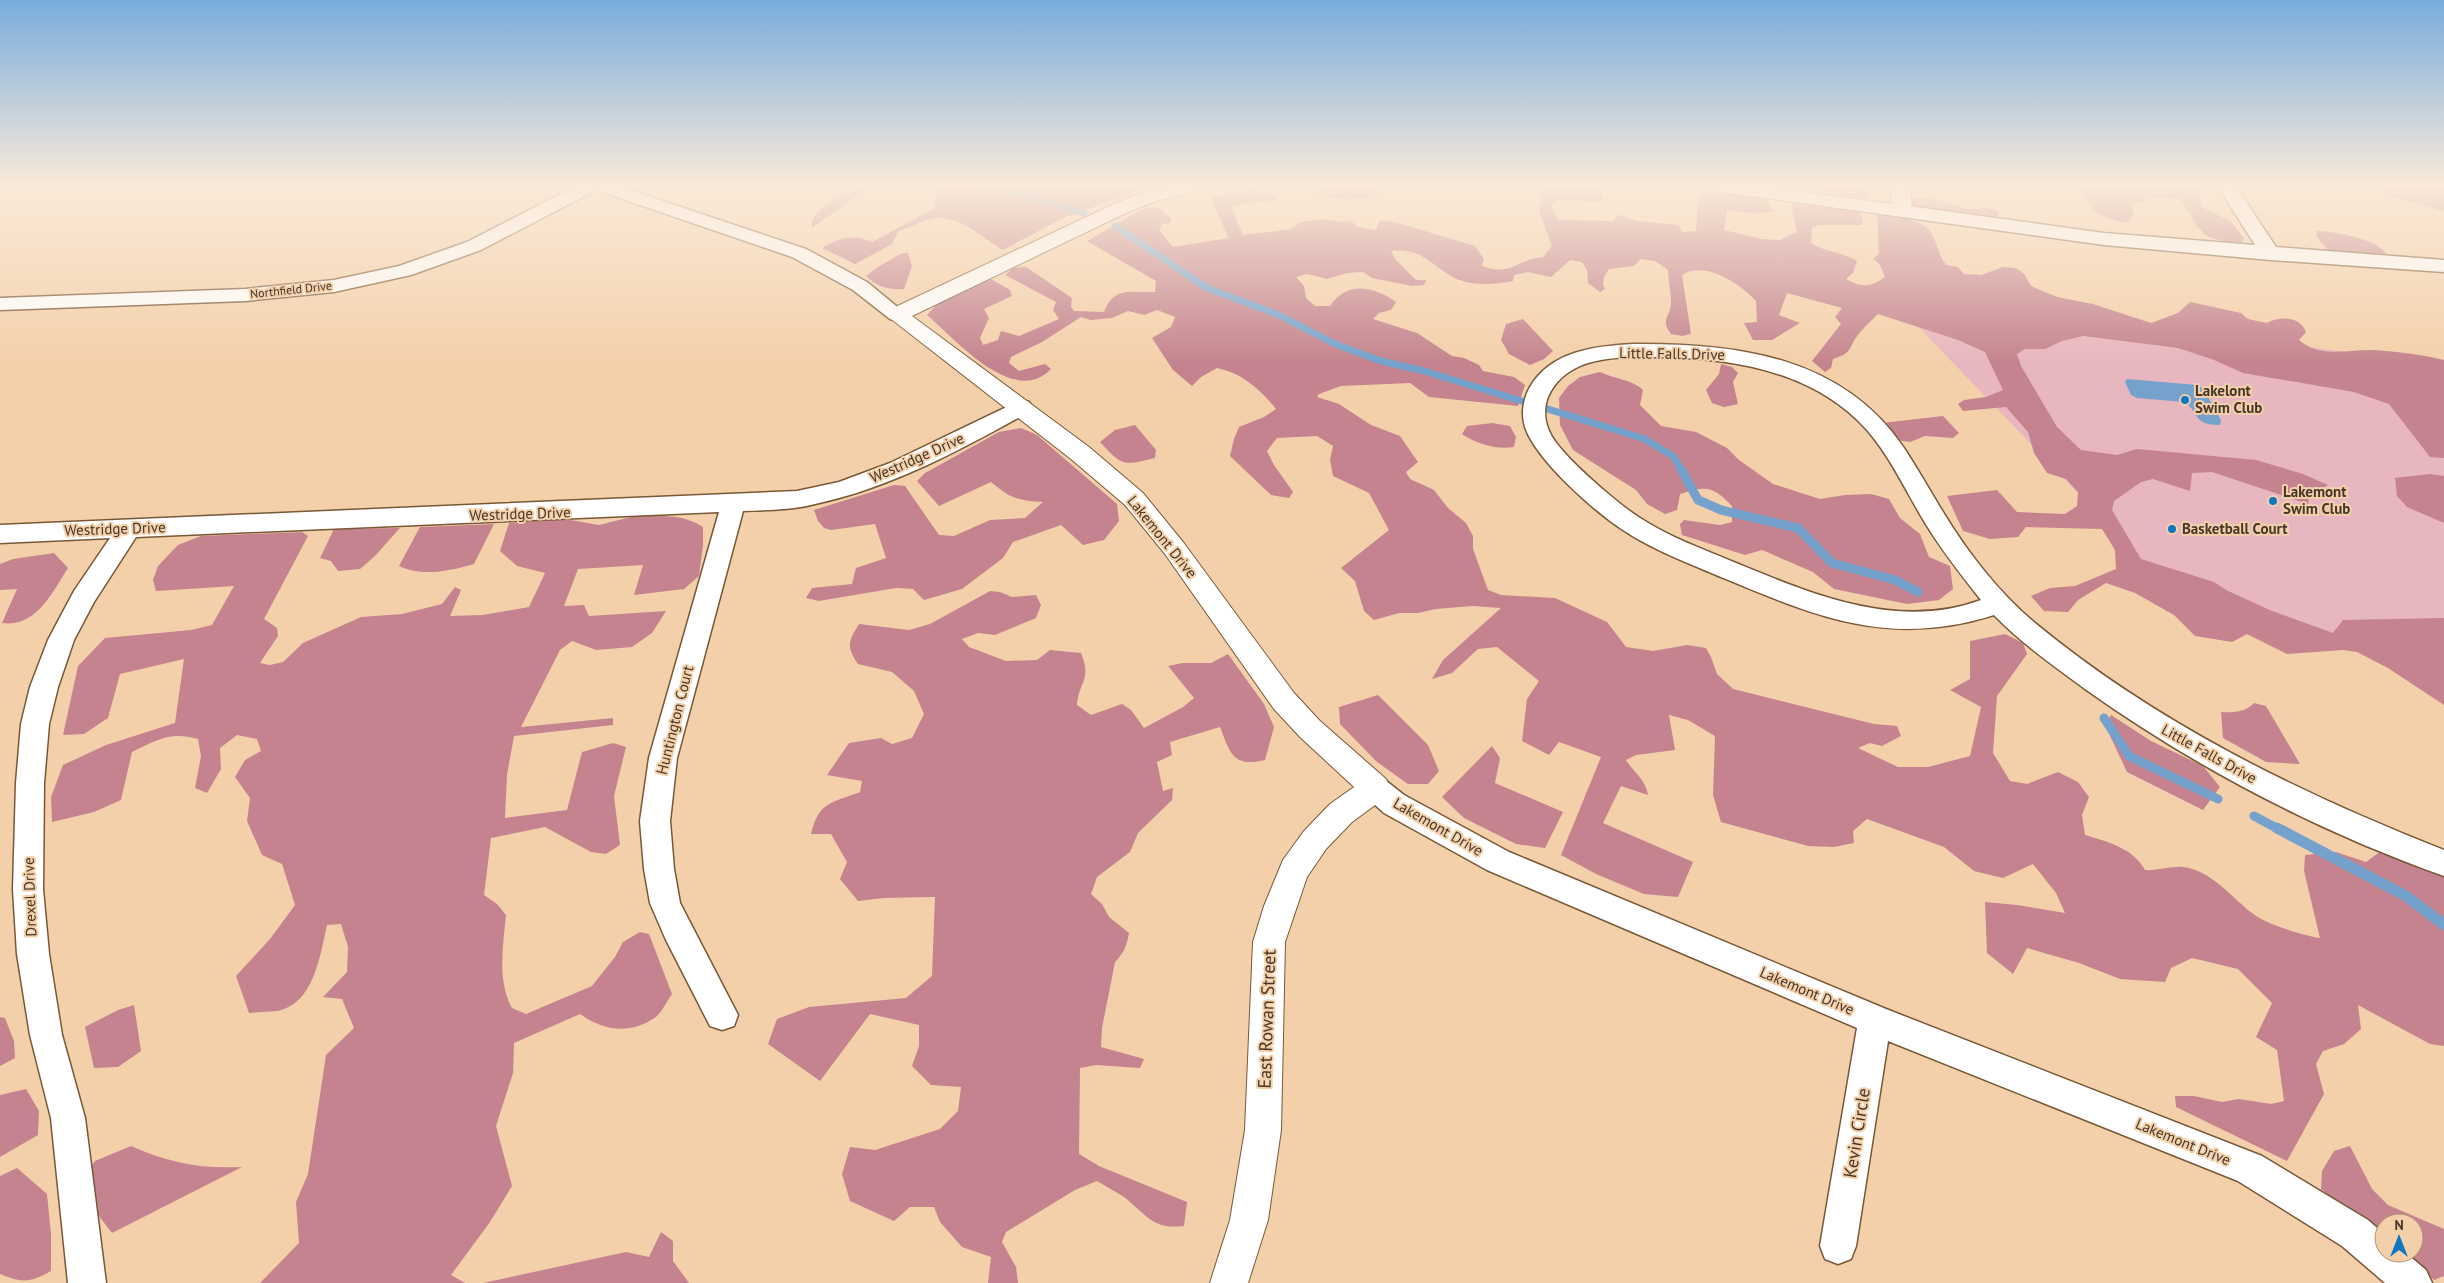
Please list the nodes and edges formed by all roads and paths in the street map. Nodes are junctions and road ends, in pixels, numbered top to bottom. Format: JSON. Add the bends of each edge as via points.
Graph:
{"nodes":[{"id":1,"x":476,"y":245,"type":"edge"},
{"id":2,"x":775,"y":245,"type":"edge"},
{"id":3,"x":1044,"y":245,"type":"edge"},
{"id":4,"x":2169,"y":245,"type":"edge"},
{"id":5,"x":2265,"y":245,"type":"edge"},
{"id":6,"x":2271,"y":254,"type":"junction"},
{"id":7,"x":2444,"y":266,"type":"edge"},
{"id":8,"x":0,"y":304,"type":"edge"},
{"id":9,"x":897,"y":315,"type":"junction"},
{"id":10,"x":1020,"y":407,"type":"junction"},
{"id":11,"x":733,"y":505,"type":"junction"},
{"id":12,"x":129,"y":529,"type":"junction"},
{"id":13,"x":0,"y":534,"type":"edge"},
{"id":14,"x":1999,"y":603,"type":"junction"},
{"id":15,"x":1375,"y":788,"type":"junction"},
{"id":16,"x":2444,"y":863,"type":"edge"},
{"id":17,"x":722,"y":1015,"type":"dead end"},
{"id":18,"x":1875,"y":1020,"type":"junction"},
{"id":19,"x":1838,"y":1246,"type":"dead end"},
{"id":20,"x":88,"y":1283,"type":"edge"},
{"id":21,"x":1229,"y":1283,"type":"edge"},
{"id":22,"x":2412,"y":1283,"type":"edge"}],
"edges":[{"from":1,"to":8,"type":"street","name":"Northfield Drive","via":[[404,271],[334,286],[245,295]]},
{"from":2,"to":9,"type":"street","name":"Lakemont Drive","via":[[799,253],[860,286]]},
{"from":3,"to":9,"type":"street"},
{"from":4,"to":6,"type":"street"},
{"from":5,"to":6,"type":"street"},
{"from":6,"to":7,"type":"street"},
{"from":9,"to":10,"type":"street","name":"Lakemont Drive"},
{"from":10,"to":11,"type":"street","name":"Westridge Drive","via":[[929,455],[862,482],[820,495]]},
{"from":10,"to":15,"type":"street","name":"Lakemont Drive","via":[[1134,499],[1174,548],[1284,701],[1310,730]]},
{"from":11,"to":12,"type":"street","name":"Westridge Drive"},
{"from":11,"to":17,"type":"street","name":"Huntington Court","via":[[663,758],[655,821],[665,903]]},
{"from":12,"to":13,"type":"street","name":"Westridge Drive"},
{"from":12,"to":20,"type":"street","name":"Drexel Drive","via":[[83,598],[61,640],[35,724],[30,783],[28,889],[33,954],[46,1034],[68,1118]]},
{"from":14,"to":14,"type":"street","name":"Little Falls Drive","via":[[1945,535],[1898,458],[1868,418],[1841,395],[1813,380],[1786,368],[1716,352],[1628,351],[1568,363],[1548,375],[1538,391],[1533,410],[1542,442],[1594,494],[1650,536],[1750,578],[1849,613],[1894,620],[1937,620],[1972,614]]},
{"from":14,"to":16,"type":"street","name":"Little Falls Drive","via":[[2031,633],[2094,681],[2155,724],[2221,763],[2354,828]]},
{"from":15,"to":18,"type":"street","name":"Lakemont Drive","via":[[1394,804],[1498,861]]},
{"from":15,"to":21,"type":"street","name":"East Rowan Street","via":[[1341,813],[1315,840],[1294,870],[1269,942],[1263,1130],[1250,1220]]},
{"from":18,"to":19,"type":"street","name":"Kevin Circle"},
{"from":18,"to":22,"type":"street","name":"Lakemont Drive","via":[[2250,1168],[2355,1233]]}]}
